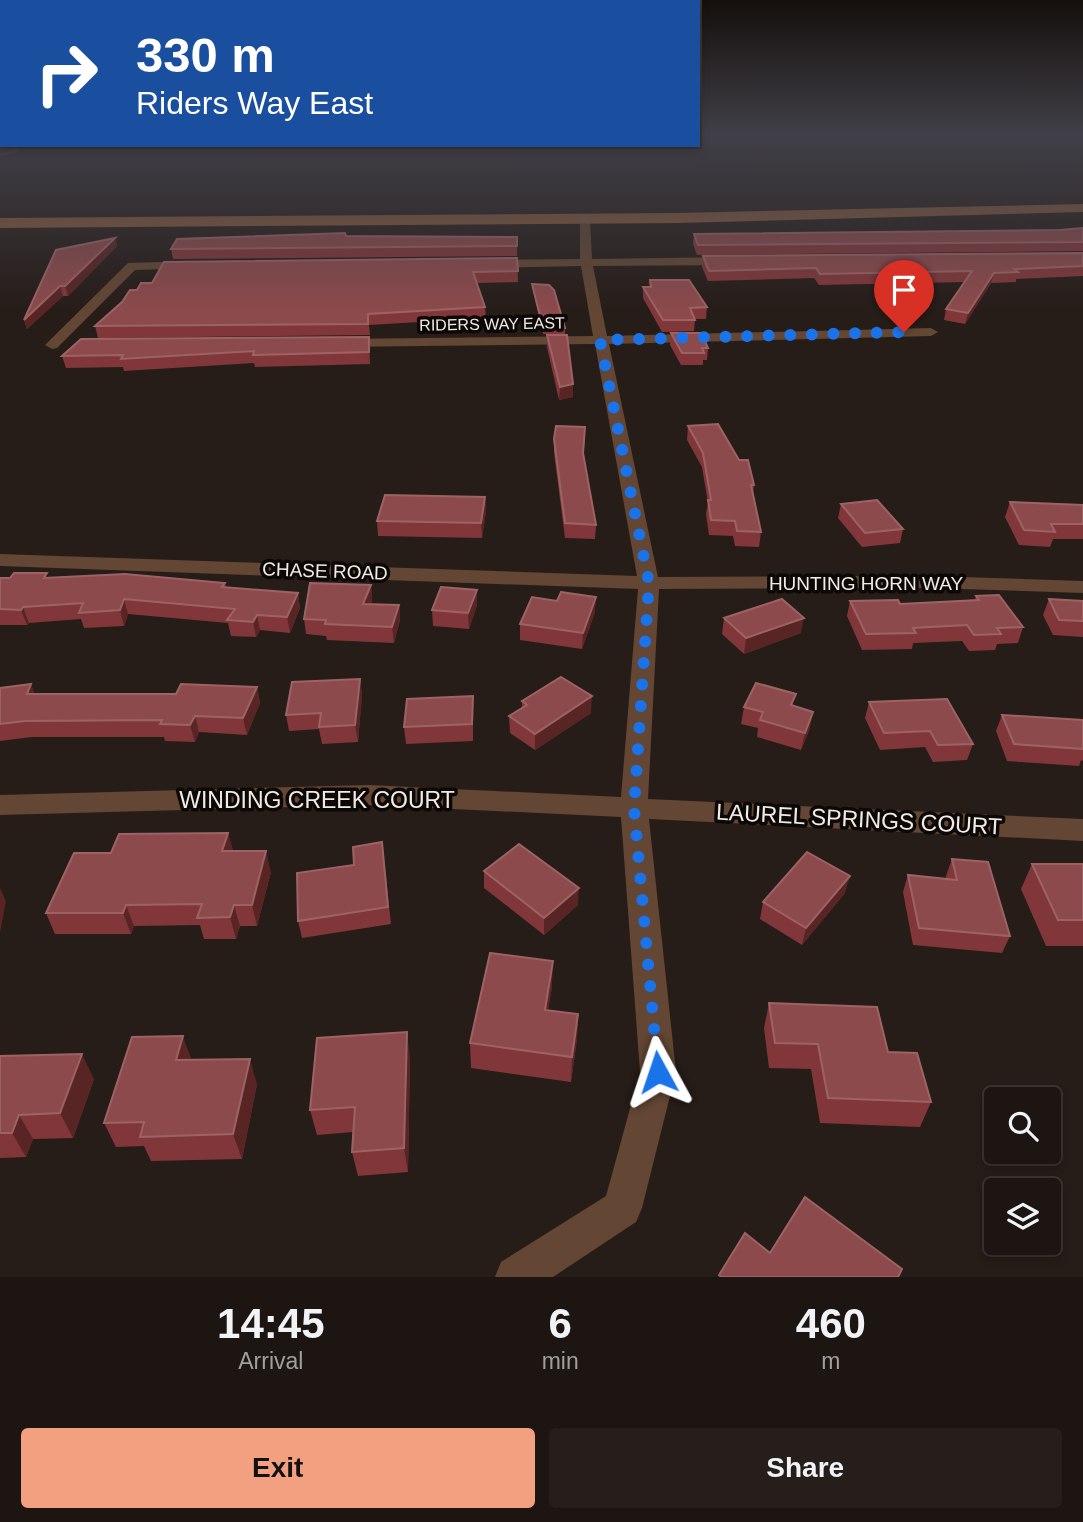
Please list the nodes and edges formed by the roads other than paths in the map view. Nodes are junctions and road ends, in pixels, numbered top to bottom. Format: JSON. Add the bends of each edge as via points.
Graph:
{"nodes":[{"id":1,"x":1083,"y":208,"type":"edge"},
{"id":2,"x":585,"y":220,"type":"junction"},
{"id":3,"x":0,"y":223,"type":"edge"},
{"id":4,"x":751,"y":261,"type":"edge"},
{"id":5,"x":586,"y":263,"type":"junction"},
{"id":6,"x":476,"y":264,"type":"edge"},
{"id":7,"x":201,"y":265,"type":"edge"},
{"id":8,"x":931,"y":332,"type":"dead end"},
{"id":9,"x":600,"y":340,"type":"junction"},
{"id":10,"x":326,"y":343,"type":"edge"},
{"id":11,"x":52,"y":345,"type":"joint"},
{"id":12,"x":80,"y":345,"type":"edge"},
{"id":13,"x":0,"y":560,"type":"edge"},
{"id":14,"x":649,"y":583,"type":"junction"},
{"id":15,"x":1083,"y":587,"type":"edge"},
{"id":16,"x":0,"y":805,"type":"edge"},
{"id":17,"x":634,"y":808,"type":"junction"},
{"id":18,"x":1083,"y":830,"type":"edge"},
{"id":19,"x":516,"y":1277,"type":"edge"}],
"edges":[{"from":1,"to":2,"type":"main road"},
{"from":2,"to":3,"type":"main road"},
{"from":2,"to":5,"type":"street"},
{"from":4,"to":5,"type":"street"},
{"from":5,"to":6,"type":"street"},
{"from":5,"to":9,"type":"street"},
{"from":7,"to":11,"type":"street","via":[[132,266]]},
{"from":8,"to":9,"type":"street","name":"RIDERS WAY EAST"},
{"from":9,"to":10,"type":"street","name":"RIDERS WAY EAST"},
{"from":9,"to":14,"type":"street"},
{"from":11,"to":12,"type":"street"},
{"from":13,"to":14,"type":"street","name":"CHASE ROAD"},
{"from":14,"to":15,"type":"street","name":"HUNTING HORN WAY","via":[[931,582]]},
{"from":14,"to":17,"type":"street"},
{"from":16,"to":17,"type":"street","name":"WINDING CREEK COURT","via":[[369,795]]},
{"from":17,"to":18,"type":"street","name":"LAUREL SPRINGS COURT"},
{"from":17,"to":19,"type":"street","via":[[658,1072],[622,1208]]}]}
